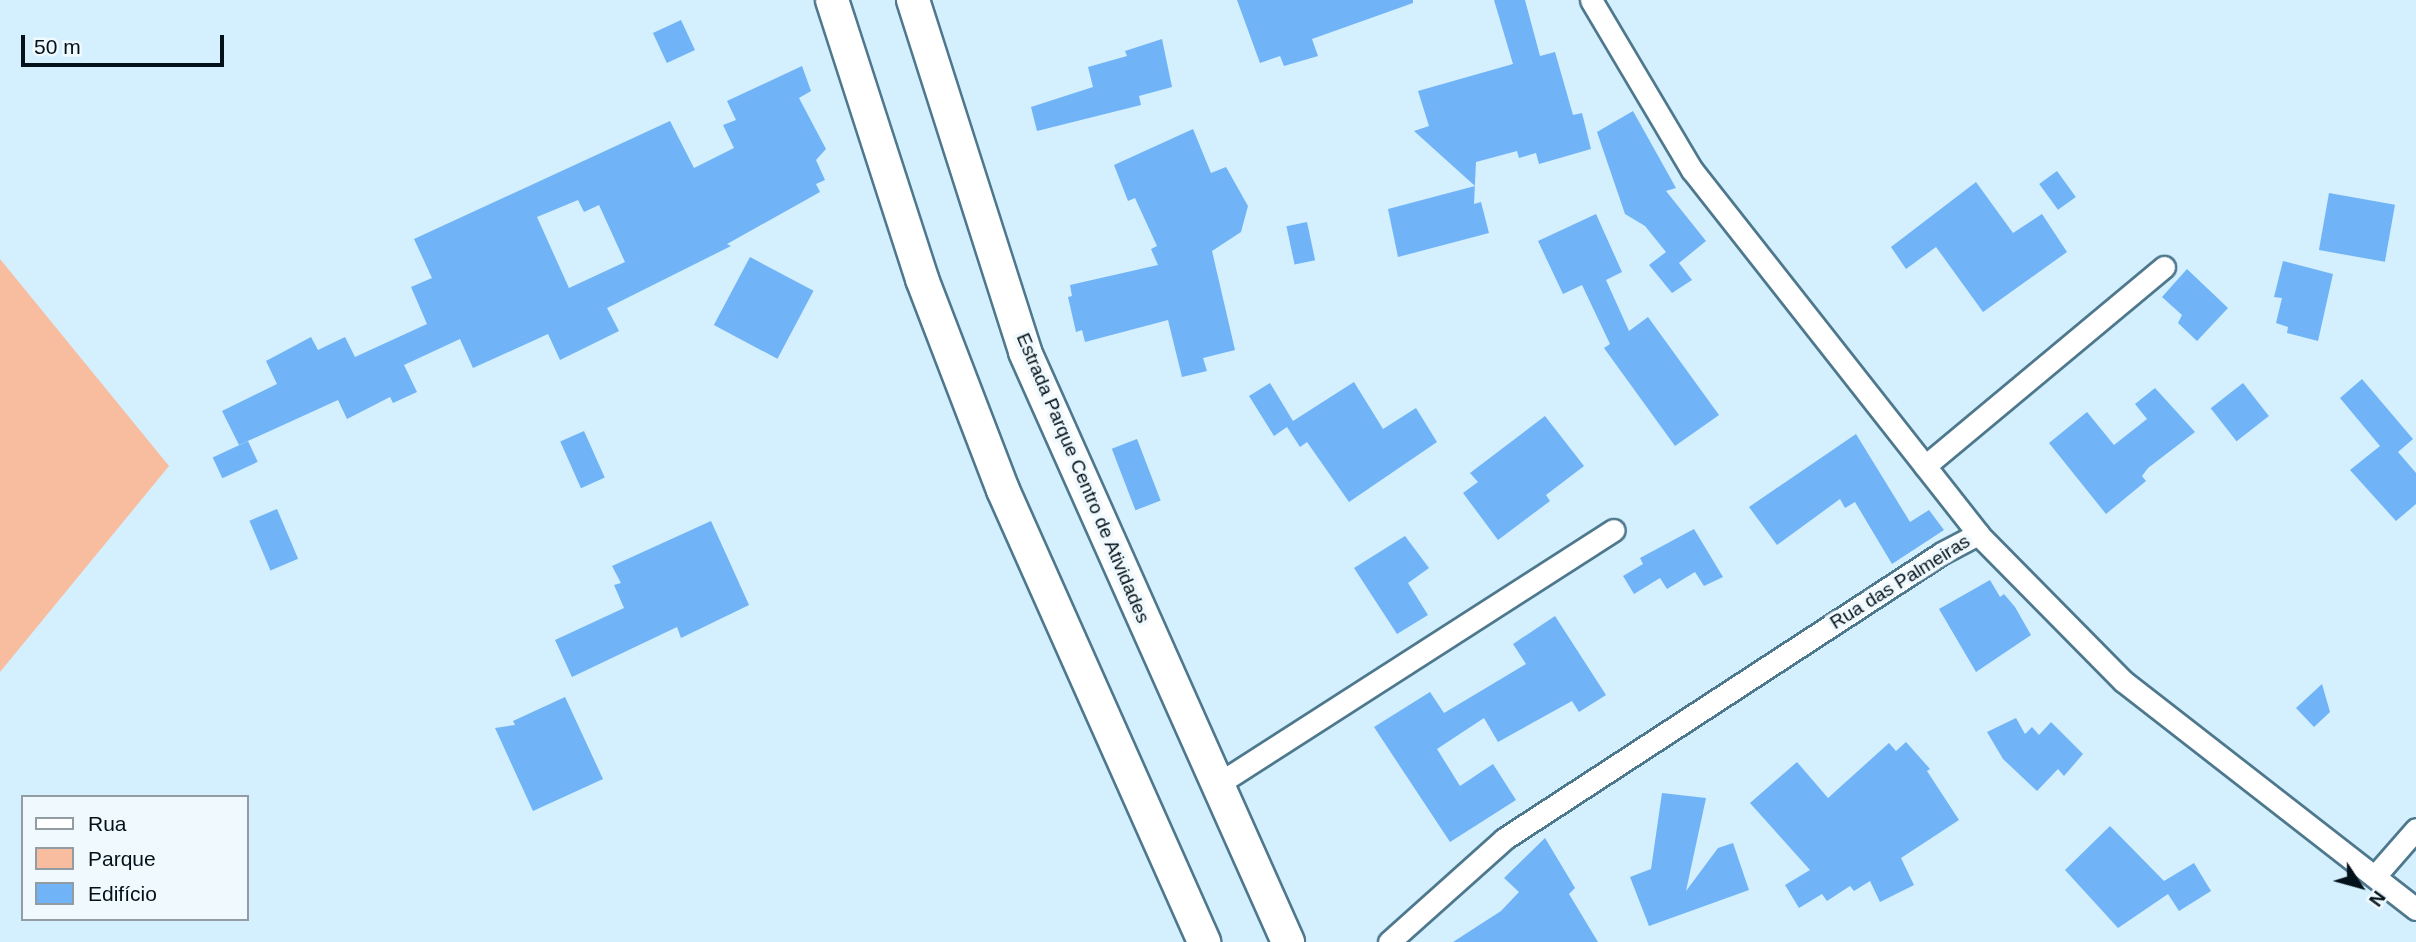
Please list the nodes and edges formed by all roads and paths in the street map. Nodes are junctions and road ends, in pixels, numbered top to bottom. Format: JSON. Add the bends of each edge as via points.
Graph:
{"nodes":[{"id":1,"x":832,"y":0,"type":"edge"},
{"id":2,"x":912,"y":0,"type":"edge"},
{"id":3,"x":1591,"y":0,"type":"edge"},
{"id":4,"x":2164,"y":267,"type":"dead end"},
{"id":5,"x":1925,"y":466,"type":"junction"},
{"id":6,"x":1615,"y":530,"type":"dead end"},
{"id":7,"x":1978,"y":534,"type":"junction"},
{"id":8,"x":1218,"y":784,"type":"junction"},
{"id":9,"x":2416,"y":830,"type":"edge"},
{"id":10,"x":2375,"y":876,"type":"junction"},
{"id":11,"x":2416,"y":908,"type":"edge"},
{"id":12,"x":1205,"y":942,"type":"edge"},
{"id":13,"x":1288,"y":942,"type":"edge"},
{"id":14,"x":1389,"y":942,"type":"edge"}],
"edges":[{"from":1,"to":12,"type":"main road","via":[[922,279],[1003,490]]},
{"from":2,"to":8,"type":"main road","name":"Estrada Parque Centro de Atividades","via":[[1025,352]]},
{"from":3,"to":5,"type":"street","name":"Rua das Palmeiras","via":[[1692,170]]},
{"from":4,"to":5,"type":"street"},
{"from":5,"to":7,"type":"street","name":"Rua das Palmeiras"},
{"from":6,"to":8,"type":"street"},
{"from":7,"to":10,"type":"street","via":[[2123,681]]},
{"from":7,"to":14,"type":"street","name":"Rua das Palmeiras","via":[[1941,553],[1504,839]]},
{"from":8,"to":13,"type":"main road","name":"Estrada Parque Centro de Atividades"},
{"from":9,"to":10,"type":"street"},
{"from":10,"to":11,"type":"street"}]}
